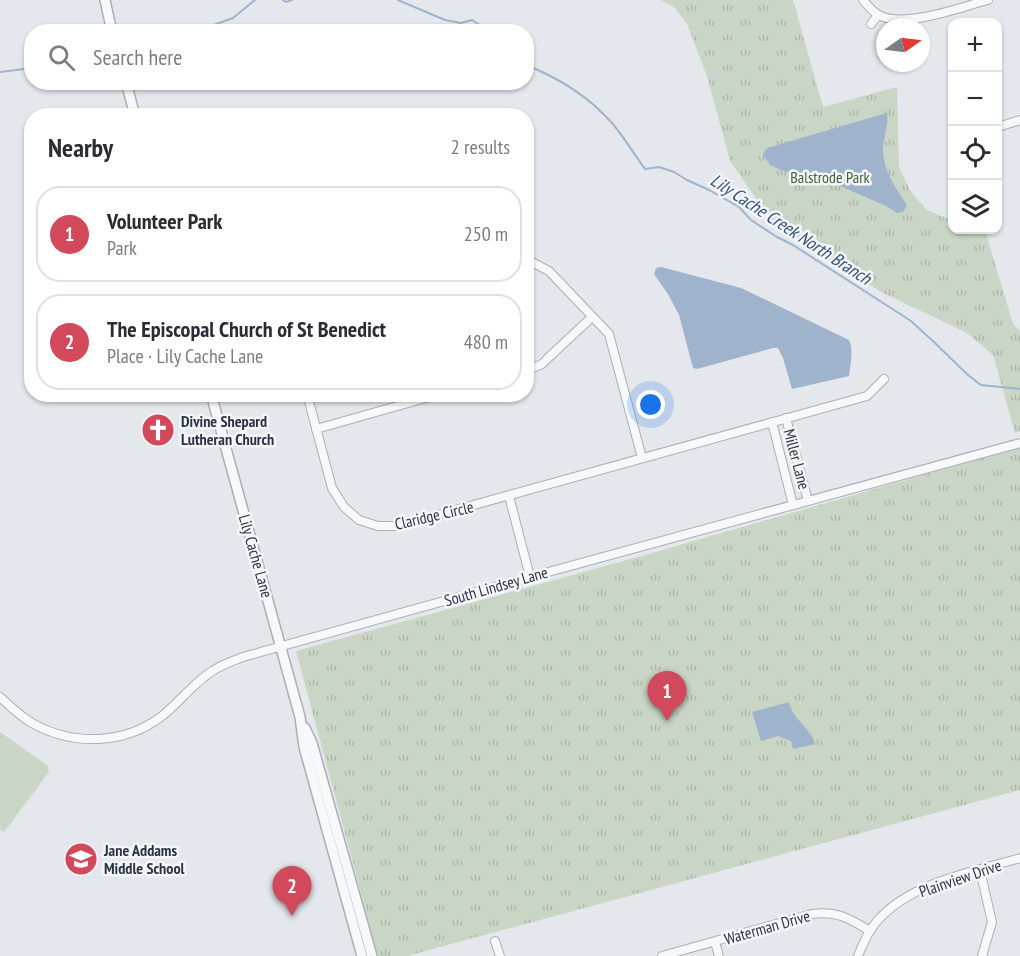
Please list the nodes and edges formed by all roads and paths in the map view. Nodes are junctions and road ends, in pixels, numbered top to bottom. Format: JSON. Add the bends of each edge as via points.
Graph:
{"nodes":[{"id":1,"x":105,"y":0,"type":"edge"},
{"id":2,"x":863,"y":0,"type":"edge"},
{"id":3,"x":988,"y":0,"type":"edge"},
{"id":4,"x":878,"y":15,"type":"junction"},
{"id":5,"x":110,"y":24,"type":"edge"},
{"id":6,"x":871,"y":24,"type":"dead end"},
{"id":7,"x":128,"y":90,"type":"edge"},
{"id":8,"x":133,"y":108,"type":"edge"},
{"id":9,"x":1020,"y":122,"type":"edge"},
{"id":10,"x":1002,"y":126,"type":"edge"},
{"id":11,"x":534,"y":263,"type":"edge"},
{"id":12,"x":592,"y":316,"type":"junction"},
{"id":13,"x":534,"y":368,"type":"edge"},
{"id":14,"x":884,"y":379,"type":"dead end"},
{"id":15,"x":213,"y":402,"type":"edge"},
{"id":16,"x":309,"y":402,"type":"edge"},
{"id":17,"x":412,"y":402,"type":"edge"},
{"id":18,"x":786,"y":418,"type":"junction"},
{"id":19,"x":772,"y":422,"type":"junction"},
{"id":20,"x":316,"y":429,"type":"junction"},
{"id":21,"x":1020,"y":443,"type":"edge"},
{"id":22,"x":642,"y":458,"type":"junction"},
{"id":23,"x":509,"y":496,"type":"junction"},
{"id":24,"x":808,"y":501,"type":"junction"},
{"id":25,"x":793,"y":505,"type":"junction"},
{"id":26,"x":530,"y":577,"type":"junction"},
{"id":27,"x":281,"y":647,"type":"junction"},
{"id":28,"x":0,"y":697,"type":"edge"},
{"id":29,"x":300,"y":717,"type":"junction"},
{"id":30,"x":1020,"y":858,"type":"edge"},
{"id":31,"x":980,"y":870,"type":"junction"},
{"id":32,"x":870,"y":931,"type":"junction"},
{"id":33,"x":495,"y":941,"type":"dead end"},
{"id":34,"x":715,"y":942,"type":"junction"},
{"id":35,"x":362,"y":956,"type":"edge"},
{"id":36,"x":372,"y":956,"type":"edge"},
{"id":37,"x":500,"y":956,"type":"edge"},
{"id":38,"x":662,"y":956,"type":"edge"},
{"id":39,"x":719,"y":956,"type":"edge"},
{"id":40,"x":858,"y":956,"type":"edge"},
{"id":41,"x":982,"y":956,"type":"edge"}],
"edges":[{"from":1,"to":5,"type":"street"},
{"from":2,"to":4,"type":"street"},
{"from":3,"to":4,"type":"street","via":[[919,18]]},
{"from":4,"to":6,"type":"street"},
{"from":7,"to":8,"type":"street"},
{"from":9,"to":10,"type":"street"},
{"from":11,"to":12,"type":"street","via":[[549,271]]},
{"from":12,"to":13,"type":"street"},
{"from":12,"to":22,"type":"street","via":[[609,334]]},
{"from":14,"to":18,"type":"street","name":"Claridge Circle","via":[[867,396]]},
{"from":15,"to":27,"type":"street","name":"Lily Cache Lane"},
{"from":16,"to":20,"type":"street","name":"Claridge Circle"},
{"from":17,"to":20,"type":"street"},
{"from":18,"to":19,"type":"street","name":"Claridge Circle"},
{"from":18,"to":24,"type":"street","name":"Miller Lane"},
{"from":19,"to":22,"type":"street","name":"Claridge Circle"},
{"from":19,"to":25,"type":"street","name":"Miller Lane"},
{"from":20,"to":23,"type":"street","name":"Claridge Circle","via":[[332,488],[358,520],[378,526],[399,526]]},
{"from":21,"to":24,"type":"street","name":"South Lindsey Lane"},
{"from":22,"to":23,"type":"street","name":"Claridge Circle"},
{"from":23,"to":26,"type":"street"},
{"from":24,"to":25,"type":"street","name":"South Lindsey Lane"},
{"from":25,"to":26,"type":"street","name":"South Lindsey Lane"},
{"from":26,"to":27,"type":"street","name":"South Lindsey Lane"},
{"from":27,"to":28,"type":"street","name":"South Lindsey Lane","via":[[214,670],[150,724],[116,737],[88,740],[57,733],[31,722]]},
{"from":27,"to":29,"type":"street","name":"Lily Cache Lane"},
{"from":29,"to":35,"type":"street","name":"Lily Cache Lane","via":[[304,747]]},
{"from":29,"to":36,"type":"street","name":"Lily Cache Lane","via":[[312,743]]},
{"from":30,"to":31,"type":"street","name":"Plainview Drive"},
{"from":31,"to":32,"type":"street","name":"Plainview Drive","via":[[926,886],[898,902]]},
{"from":31,"to":41,"type":"street","via":[[993,922]]},
{"from":32,"to":34,"type":"street","name":"Waterman Drive","via":[[842,915],[823,913]]},
{"from":32,"to":40,"type":"street","name":"Plainview Drive"},
{"from":33,"to":37,"type":"street"},
{"from":34,"to":38,"type":"street","name":"Waterman Drive"},
{"from":34,"to":39,"type":"street"}]}
